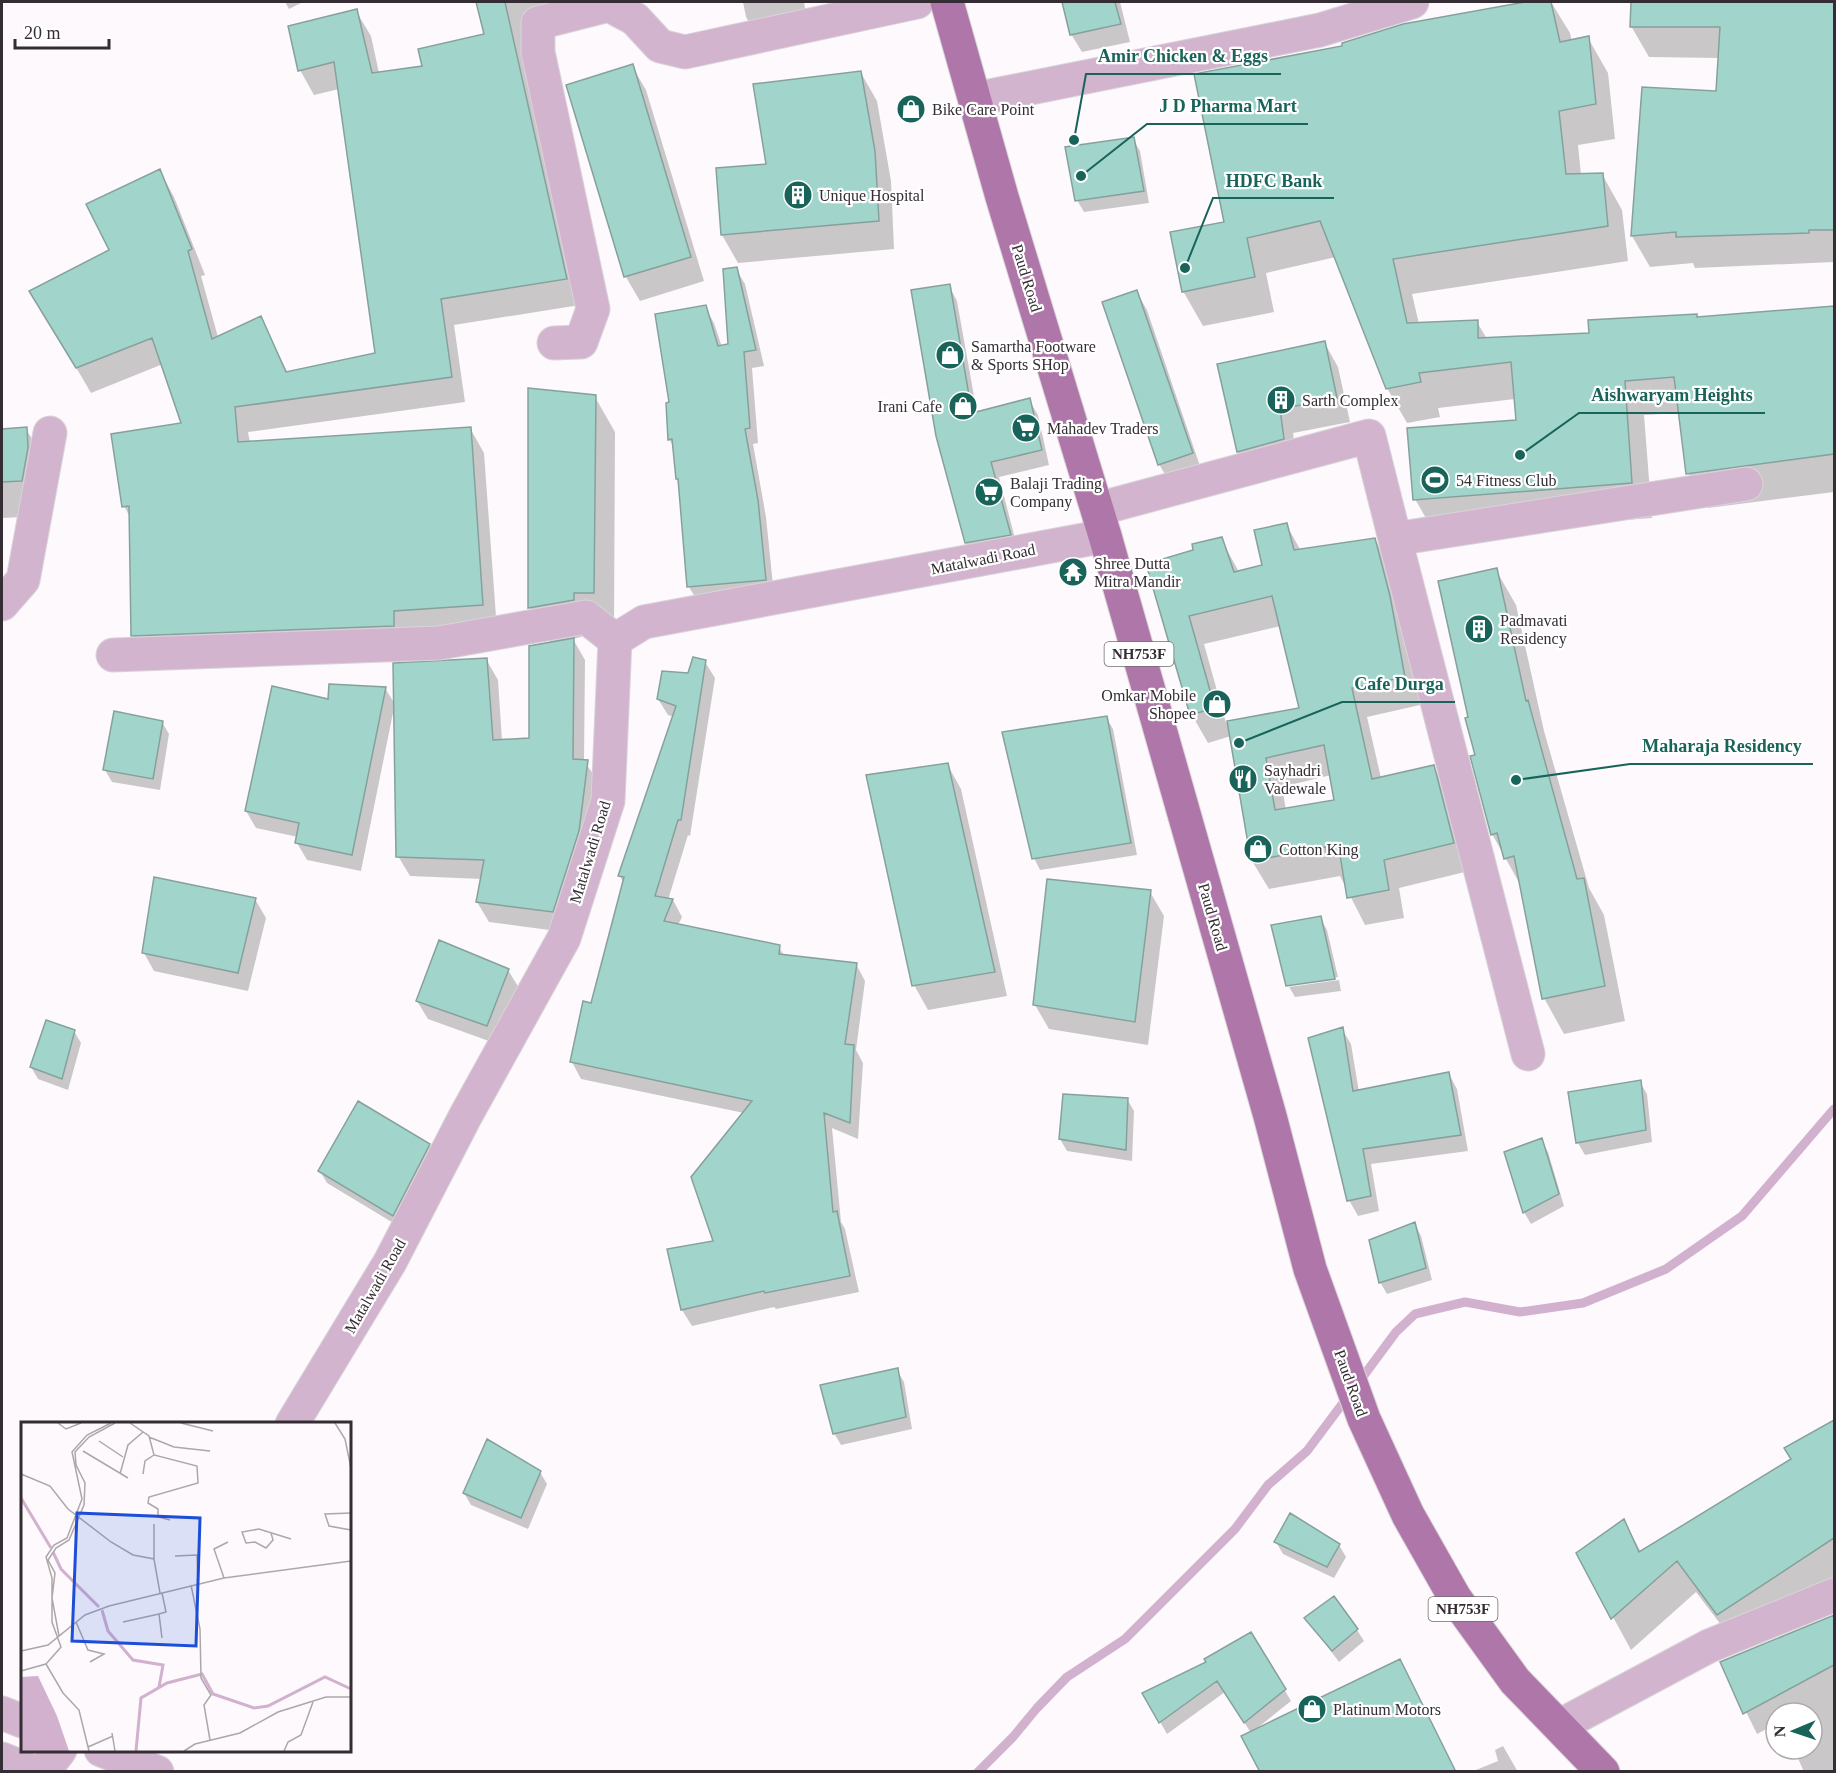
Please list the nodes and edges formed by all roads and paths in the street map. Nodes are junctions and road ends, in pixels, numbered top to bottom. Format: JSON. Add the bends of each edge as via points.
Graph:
{"nodes":[{"id":1,"x":917,"y":2,"type":"edge"},
{"id":2,"x":947,"y":2,"type":"edge"},
{"id":3,"x":1412,"y":2,"type":"edge"},
{"id":4,"x":975,"y":99,"type":"junction"},
{"id":5,"x":554,"y":343,"type":"dead end"},
{"id":6,"x":50,"y":433,"type":"dead end"},
{"id":7,"x":1746,"y":484,"type":"dead end"},
{"id":8,"x":1101,"y":523,"type":"junction"},
{"id":9,"x":1395,"y":539,"type":"junction"},
{"id":10,"x":2,"y":604,"type":"edge"},
{"id":11,"x":615,"y":640,"type":"junction"},
{"id":12,"x":113,"y":655,"type":"dead end"},
{"id":13,"x":1528,"y":1053,"type":"dead end"},
{"id":14,"x":293,"y":1422,"type":"edge"},
{"id":15,"x":1834,"y":1595,"type":"edge"},
{"id":16,"x":2,"y":1713,"type":"edge"},
{"id":17,"x":21,"y":1721,"type":"edge"},
{"id":18,"x":1559,"y":1726,"type":"junction"},
{"id":19,"x":58,"y":1752,"type":"edge"},
{"id":20,"x":105,"y":1752,"type":"edge"},
{"id":21,"x":2,"y":1759,"type":"edge"},
{"id":22,"x":34,"y":1772,"type":"edge"},
{"id":23,"x":43,"y":1772,"type":"edge"},
{"id":24,"x":157,"y":1772,"type":"edge"},
{"id":25,"x":1603,"y":1772,"type":"edge"}],
"edges":[{"from":1,"to":5,"type":"street","via":[[685,52],[660,46],[635,19],[609,5],[538,23],[538,52],[592,309],[581,342]]},
{"from":2,"to":4,"type":"main road","name":"Paud Road","number":"NH753F"},
{"from":3,"to":4,"type":"street","via":[[1320,30]]},
{"from":4,"to":8,"type":"main road","name":"Paud Road","number":"NH753F"},
{"from":6,"to":10,"type":"street","via":[[23,580]]},
{"from":7,"to":9,"type":"street"},
{"from":8,"to":9,"type":"street","name":"Matalwadi Road","via":[[1370,436]]},
{"from":8,"to":11,"type":"street","name":"Matalwadi Road","via":[[644,622]]},
{"from":8,"to":18,"type":"main road","name":"Paud Road","number":"NH753F","via":[[1310,1269],[1364,1419],[1408,1515],[1455,1598],[1515,1681]]},
{"from":9,"to":13,"type":"street"},
{"from":11,"to":12,"type":"street","via":[[586,617],[439,643]]},
{"from":11,"to":14,"type":"street","name":"Matalwadi Road","via":[[608,801],[564,938],[390,1262]]},
{"from":15,"to":18,"type":"street","via":[[1709,1646]]},
{"from":16,"to":17,"type":"street"},
{"from":18,"to":25,"type":"main road","name":"Paud Road","number":"NH753F"},
{"from":19,"to":23,"type":"street"},
{"from":20,"to":24,"type":"street"},
{"from":21,"to":22,"type":"street"}]}
